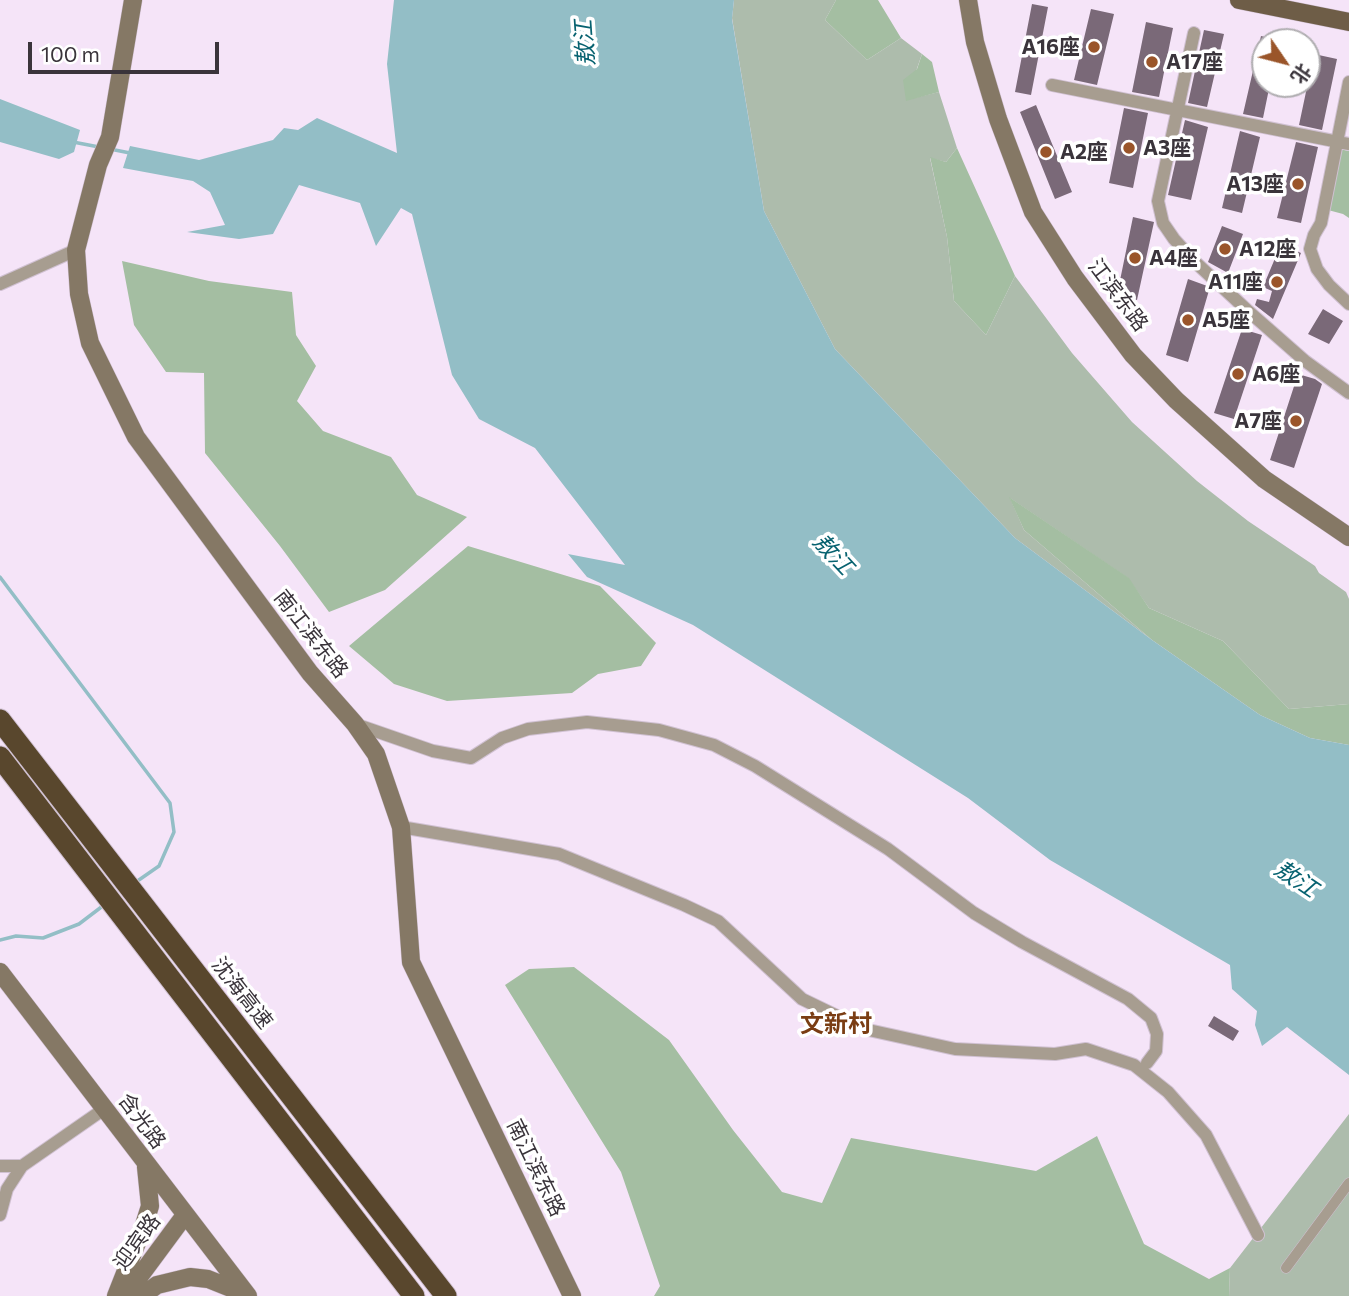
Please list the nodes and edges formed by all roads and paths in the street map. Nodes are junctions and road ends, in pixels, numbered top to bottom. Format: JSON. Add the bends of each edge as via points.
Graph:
{"nodes":[{"id":1,"x":133,"y":0,"type":"edge"},
{"id":2,"x":968,"y":0,"type":"edge"},
{"id":3,"x":1239,"y":0,"type":"edge"},
{"id":4,"x":1349,"y":22,"type":"edge"},
{"id":5,"x":1195,"y":33,"type":"dead end"},
{"id":6,"x":1349,"y":82,"type":"edge"},
{"id":7,"x":1052,"y":85,"type":"dead end"},
{"id":8,"x":1177,"y":111,"type":"junction"},
{"id":9,"x":1343,"y":143,"type":"edge"},
{"id":10,"x":76,"y":250,"type":"junction"},
{"id":11,"x":0,"y":284,"type":"edge"},
{"id":12,"x":1349,"y":303,"type":"edge"},
{"id":13,"x":1349,"y":393,"type":"edge"},
{"id":14,"x":1349,"y":537,"type":"edge"},
{"id":15,"x":0,"y":720,"type":"edge"},
{"id":16,"x":355,"y":724,"type":"junction"},
{"id":17,"x":0,"y":757,"type":"edge"},
{"id":18,"x":401,"y":827,"type":"junction"},
{"id":19,"x":0,"y":972,"type":"edge"},
{"id":20,"x":1147,"y":1063,"type":"dead end"},
{"id":21,"x":104,"y":1109,"type":"junction"},
{"id":22,"x":146,"y":1164,"type":"junction"},
{"id":23,"x":0,"y":1166,"type":"edge"},
{"id":24,"x":22,"y":1167,"type":"junction"},
{"id":25,"x":1349,"y":1183,"type":"edge"},
{"id":26,"x":0,"y":1215,"type":"edge"},
{"id":27,"x":185,"y":1215,"type":"junction"},
{"id":28,"x":1258,"y":1235,"type":"dead end"},
{"id":29,"x":1286,"y":1268,"type":"dead end"},
{"id":30,"x":247,"y":1295,"type":"edge"},
{"id":31,"x":116,"y":1296,"type":"edge"},
{"id":32,"x":125,"y":1296,"type":"edge"},
{"id":33,"x":142,"y":1296,"type":"edge"},
{"id":34,"x":414,"y":1296,"type":"edge"},
{"id":35,"x":446,"y":1296,"type":"edge"},
{"id":36,"x":572,"y":1296,"type":"edge"}],
"edges":[{"from":1,"to":10,"type":"main road","name":"南江滨东路","via":[[110,137]]},
{"from":2,"to":14,"type":"main road","name":"江滨东路","via":[[998,119],[1033,212],[1075,278],[1133,355],[1184,408],[1264,479]]},
{"from":3,"to":4,"type":"main road"},
{"from":5,"to":8,"type":"street"},
{"from":6,"to":9,"type":"street"},
{"from":7,"to":8,"type":"street"},
{"from":8,"to":9,"type":"street"},
{"from":8,"to":13,"type":"street","via":[[1158,201],[1163,223],[1194,261],[1247,310]]},
{"from":9,"to":12,"type":"street","via":[[1310,249],[1317,269]]},
{"from":10,"to":11,"type":"street"},
{"from":10,"to":16,"type":"main road","name":"南江滨东路","via":[[79,295],[90,343],[136,437],[310,673]]},
{"from":15,"to":35,"type":"highway","name":"沈海高速"},
{"from":16,"to":18,"type":"main road","name":"南江滨东路","via":[[376,754]]},
{"from":16,"to":20,"type":"street","via":[[432,751],[471,758],[502,738],[527,729],[587,722],[659,730],[714,745],[755,765],[888,849],[974,913],[1128,999],[1151,1018],[1157,1034],[1156,1051]]},
{"from":17,"to":34,"type":"highway"},
{"from":18,"to":28,"type":"street","via":[[559,854],[684,905],[718,921],[802,999],[864,1029],[955,1049],[1055,1054],[1086,1049],[1134,1065],[1168,1092],[1206,1135]]},
{"from":18,"to":36,"type":"main road","name":"南江滨东路","via":[[411,962]]},
{"from":19,"to":21,"type":"main road","name":"含光路"},
{"from":21,"to":22,"type":"main road","name":"含光路"},
{"from":21,"to":24,"type":"street"},
{"from":22,"to":27,"type":"main road","name":"含光路"},
{"from":22,"to":31,"type":"main road","via":[[150,1206]]},
{"from":23,"to":24,"type":"street"},
{"from":24,"to":26,"type":"street","via":[[7,1189]]},
{"from":25,"to":29,"type":"street"},
{"from":27,"to":30,"type":"main road","name":"含光路"},
{"from":27,"to":32,"type":"main road","name":"迎宾路"},
{"from":30,"to":33,"type":"main road","via":[[208,1279],[190,1277],[157,1285]]}]}
